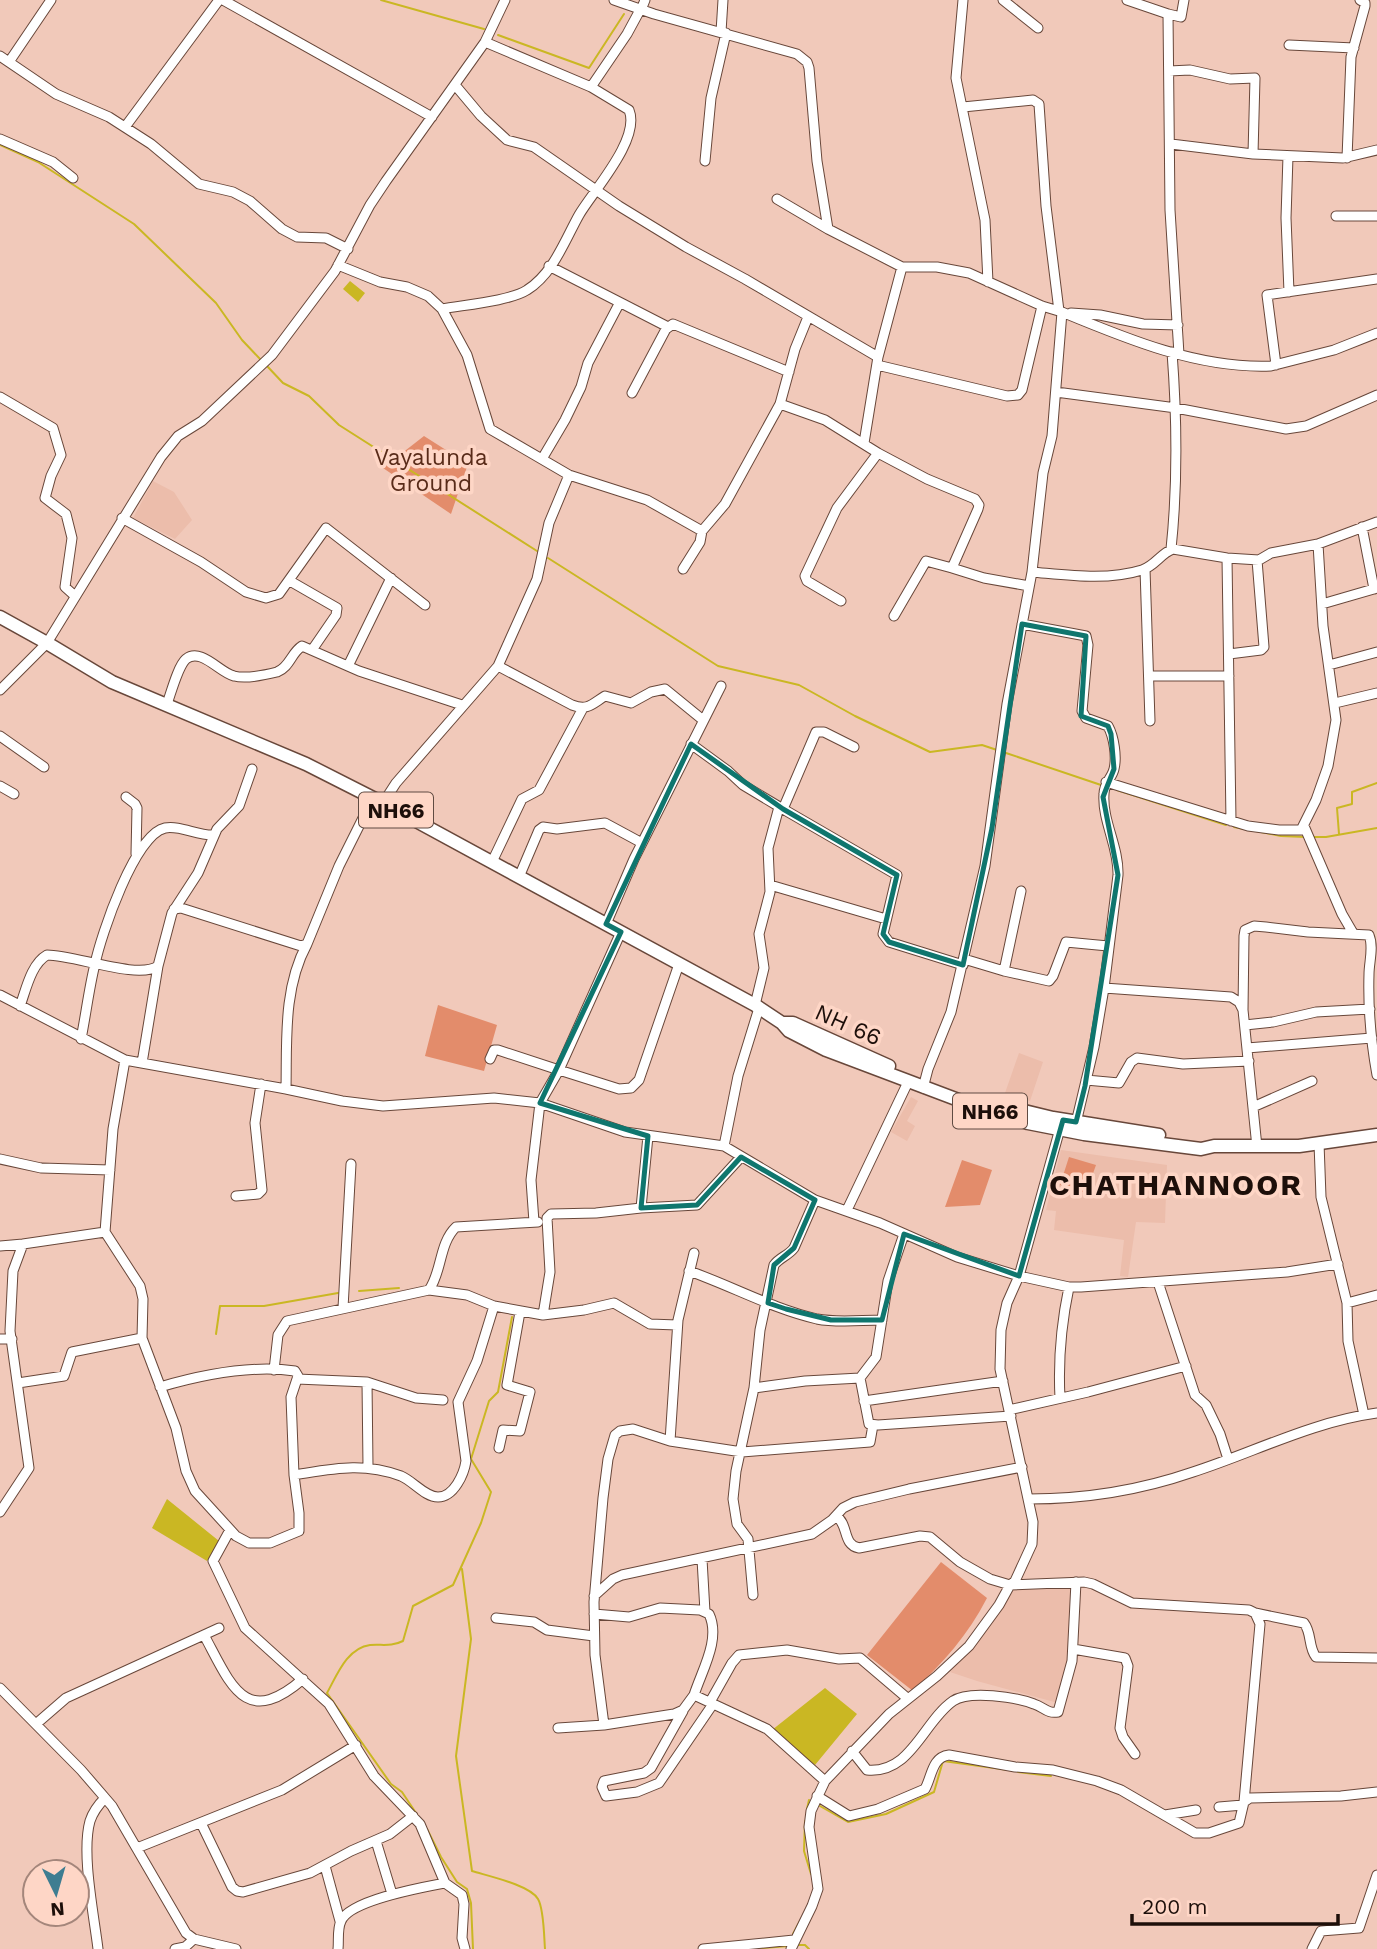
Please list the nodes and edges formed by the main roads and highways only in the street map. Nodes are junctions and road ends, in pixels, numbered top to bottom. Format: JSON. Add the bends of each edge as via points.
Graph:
{"nodes":[{"id":1,"x":0,"y":617,"type":"edge"},
{"id":2,"x":782,"y":1023,"type":"junction"},
{"id":3,"x":924,"y":1084,"type":"junction"},
{"id":4,"x":1377,"y":1135,"type":"edge"}],
"edges":[{"from":1,"to":2,"type":"highway","name":"NH66","number":"NH66","via":[[112,682],[306,764],[378,800]]},
{"from":2,"to":3,"type":"highway","name":"NH 66","number":"NH66","via":[[793,1023]]},
{"from":2,"to":3,"type":"highway","name":"NH 66","number":"NH66","via":[[826,1050]]},
{"from":3,"to":4,"type":"highway","name":"NH 66","number":"NH66","via":[[1075,1127],[1214,1146],[1319,1143]]}]}
